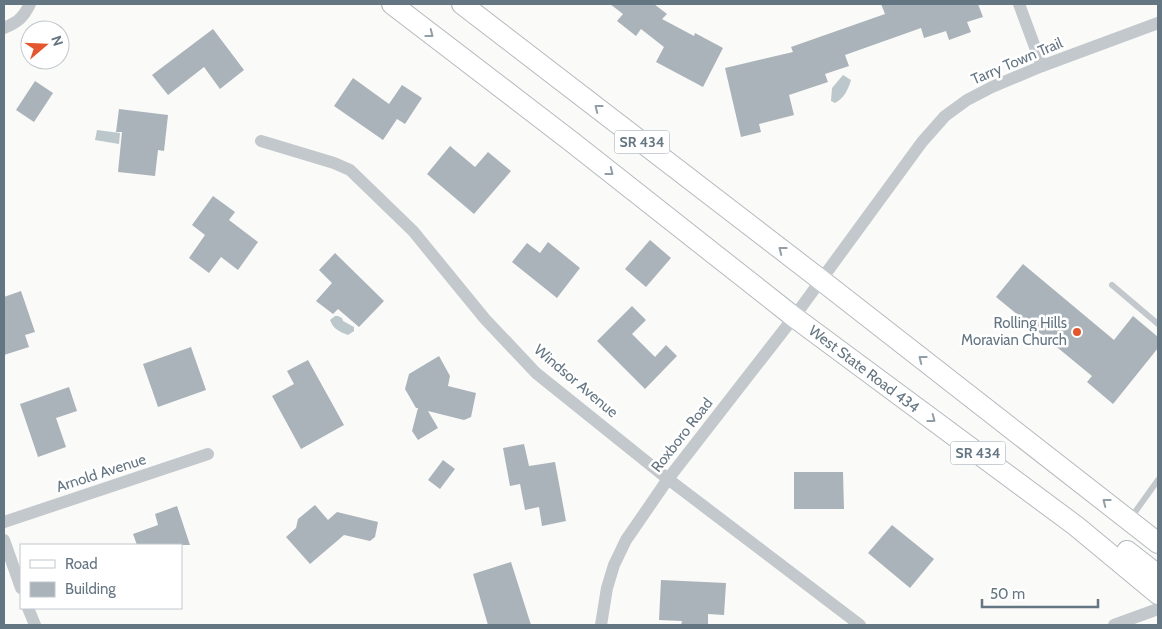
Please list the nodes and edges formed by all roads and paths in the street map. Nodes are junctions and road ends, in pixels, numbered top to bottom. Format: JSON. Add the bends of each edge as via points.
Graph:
{"nodes":[{"id":1,"x":392,"y":4,"type":"edge"},
{"id":2,"x":462,"y":4,"type":"edge"},
{"id":3,"x":1019,"y":4,"type":"edge"},
{"id":4,"x":28,"y":8,"type":"edge"},
{"id":5,"x":1158,"y":24,"type":"edge"},
{"id":6,"x":4,"y":28,"type":"edge"},
{"id":7,"x":1042,"y":66,"type":"junction"},
{"id":8,"x":261,"y":141,"type":"dead end"},
{"id":9,"x":821,"y":280,"type":"junction"},
{"id":10,"x":1112,"y":285,"type":"dead end"},
{"id":11,"x":794,"y":317,"type":"junction"},
{"id":12,"x":1158,"y":324,"type":"edge"},
{"id":13,"x":208,"y":454,"type":"dead end"},
{"id":14,"x":668,"y":478,"type":"junction"},
{"id":15,"x":1158,"y":480,"type":"edge"},
{"id":16,"x":1129,"y":520,"type":"junction"},
{"id":17,"x":4,"y":522,"type":"edge"},
{"id":18,"x":1076,"y":526,"type":"junction"},
{"id":19,"x":4,"y":540,"type":"edge"},
{"id":20,"x":1158,"y":543,"type":"edge"},
{"id":21,"x":1158,"y":575,"type":"edge"},
{"id":22,"x":20,"y":585,"type":"edge"},
{"id":23,"x":1158,"y":594,"type":"edge"},
{"id":24,"x":28,"y":609,"type":"edge"},
{"id":25,"x":1158,"y":609,"type":"edge"},
{"id":26,"x":35,"y":625,"type":"edge"},
{"id":27,"x":602,"y":625,"type":"edge"},
{"id":28,"x":860,"y":625,"type":"edge"},
{"id":29,"x":1114,"y":625,"type":"edge"}],
"edges":[{"from":1,"to":11,"type":"main road","name":"West State Road 434","number":"SR 434","one_way":true},
{"from":9,"to":2,"type":"main road","number":"SR 434","one_way":true},
{"from":3,"to":7,"type":"street"},
{"from":4,"to":6,"type":"street","via":[[18,22]]},
{"from":5,"to":7,"type":"street","name":"Tarry Town Trail"},
{"from":7,"to":9,"type":"street","name":"Tarry Town Trail","via":[[984,91],[945,116],[922,142]]},
{"from":8,"to":14,"type":"street","name":"Windsor Avenue","via":[[350,170],[413,232],[485,319],[536,372]]},
{"from":9,"to":11,"type":"street","name":"Roxboro Road"},
{"from":16,"to":9,"type":"main road","number":"SR 434","one_way":true},
{"from":10,"to":12,"type":"lane"},
{"from":11,"to":14,"type":"street","name":"Roxboro Road"},
{"from":11,"to":18,"type":"main road","name":"West State Road 434","number":"SR 434","one_way":true},
{"from":13,"to":17,"type":"street","name":"Arnold Avenue"},
{"from":14,"to":27,"type":"street","name":"Roxboro Road","via":[[626,540],[614,564]]},
{"from":14,"to":28,"type":"street","name":"Windsor Avenue"},
{"from":15,"to":16,"type":"lane"},
{"from":16,"to":20,"type":"main road","number":"SR 434"},
{"from":18,"to":21,"type":"main road","via":[[1111,538]]},
{"from":18,"to":23,"type":"main road","name":"West State Road 434","number":"SR 434"},
{"from":19,"to":22,"type":"street"},
{"from":24,"to":26,"type":"street"},
{"from":25,"to":29,"type":"street"}]}
